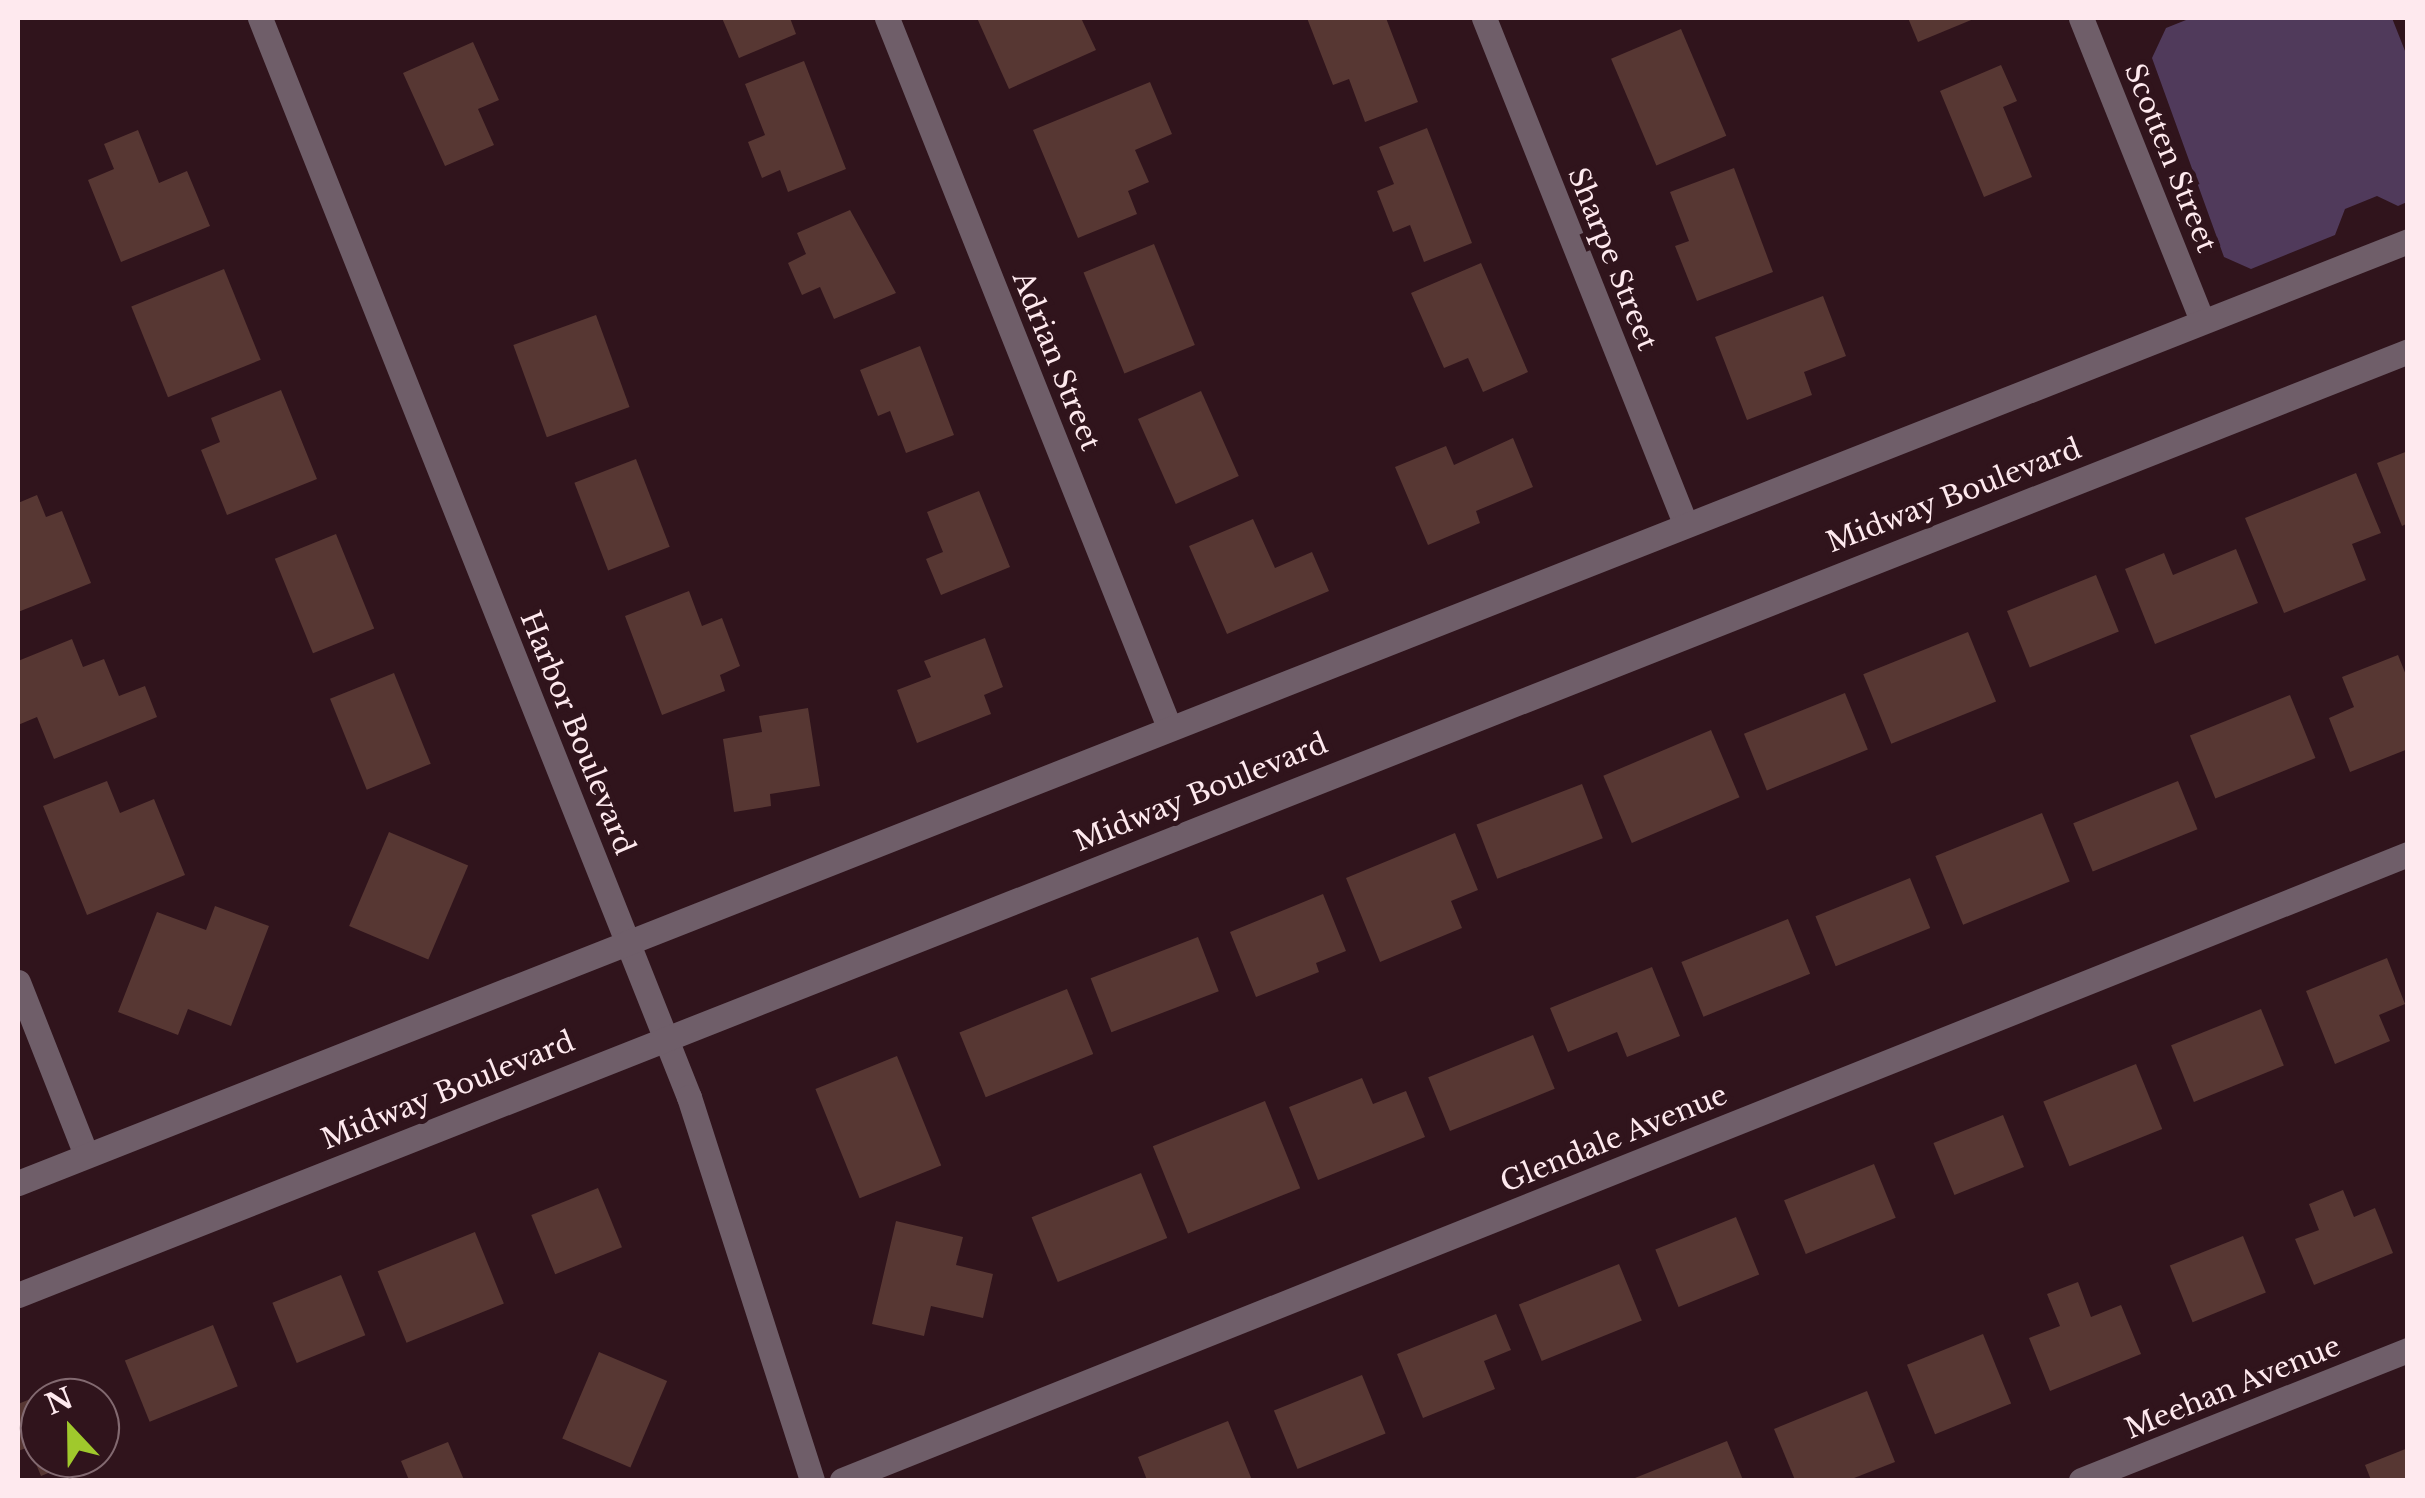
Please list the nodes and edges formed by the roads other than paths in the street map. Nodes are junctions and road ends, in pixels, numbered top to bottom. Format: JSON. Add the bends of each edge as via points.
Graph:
{"nodes":[{"id":1,"x":260,"y":18,"type":"edge"},
{"id":2,"x":887,"y":18,"type":"edge"},
{"id":3,"x":1484,"y":18,"type":"edge"},
{"id":4,"x":2081,"y":18,"type":"edge"},
{"id":5,"x":2408,"y":241,"type":"edge"},
{"id":6,"x":2202,"y":321,"type":"junction"},
{"id":7,"x":2408,"y":351,"type":"edge"},
{"id":8,"x":1685,"y":523,"type":"junction"},
{"id":9,"x":1169,"y":727,"type":"junction"},
{"id":10,"x":2408,"y":854,"type":"edge"},
{"id":11,"x":628,"y":941,"type":"junction"},
{"id":12,"x":18,"y":982,"type":"edge"},
{"id":13,"x":665,"y":1037,"type":"junction"},
{"id":14,"x":86,"y":1155,"type":"junction"},
{"id":15,"x":18,"y":1184,"type":"edge"},
{"id":16,"x":18,"y":1294,"type":"edge"},
{"id":17,"x":2408,"y":1350,"type":"edge"},
{"id":18,"x":812,"y":1480,"type":"edge"},
{"id":19,"x":842,"y":1480,"type":"edge"},
{"id":20,"x":2081,"y":1480,"type":"edge"}],
"edges":[{"from":1,"to":11,"type":"street","name":"Harbor Boulevard"},
{"from":2,"to":9,"type":"street","name":"Adrian Street"},
{"from":3,"to":8,"type":"street","name":"Sharpe Street"},
{"from":4,"to":6,"type":"street","name":"Scotten Street"},
{"from":5,"to":6,"type":"street"},
{"from":6,"to":8,"type":"street"},
{"from":7,"to":13,"type":"street","name":"Midway Boulevard"},
{"from":8,"to":9,"type":"street"},
{"from":9,"to":11,"type":"street"},
{"from":10,"to":19,"type":"street","name":"Glendale Avenue"},
{"from":11,"to":13,"type":"street","name":"Harbor Boulevard"},
{"from":11,"to":14,"type":"street"},
{"from":12,"to":14,"type":"street"},
{"from":13,"to":16,"type":"street","name":"Midway Boulevard"},
{"from":13,"to":18,"type":"street","name":"Harbor Boulevard"},
{"from":14,"to":15,"type":"street"},
{"from":17,"to":20,"type":"street","name":"Meehan Avenue"}]}
